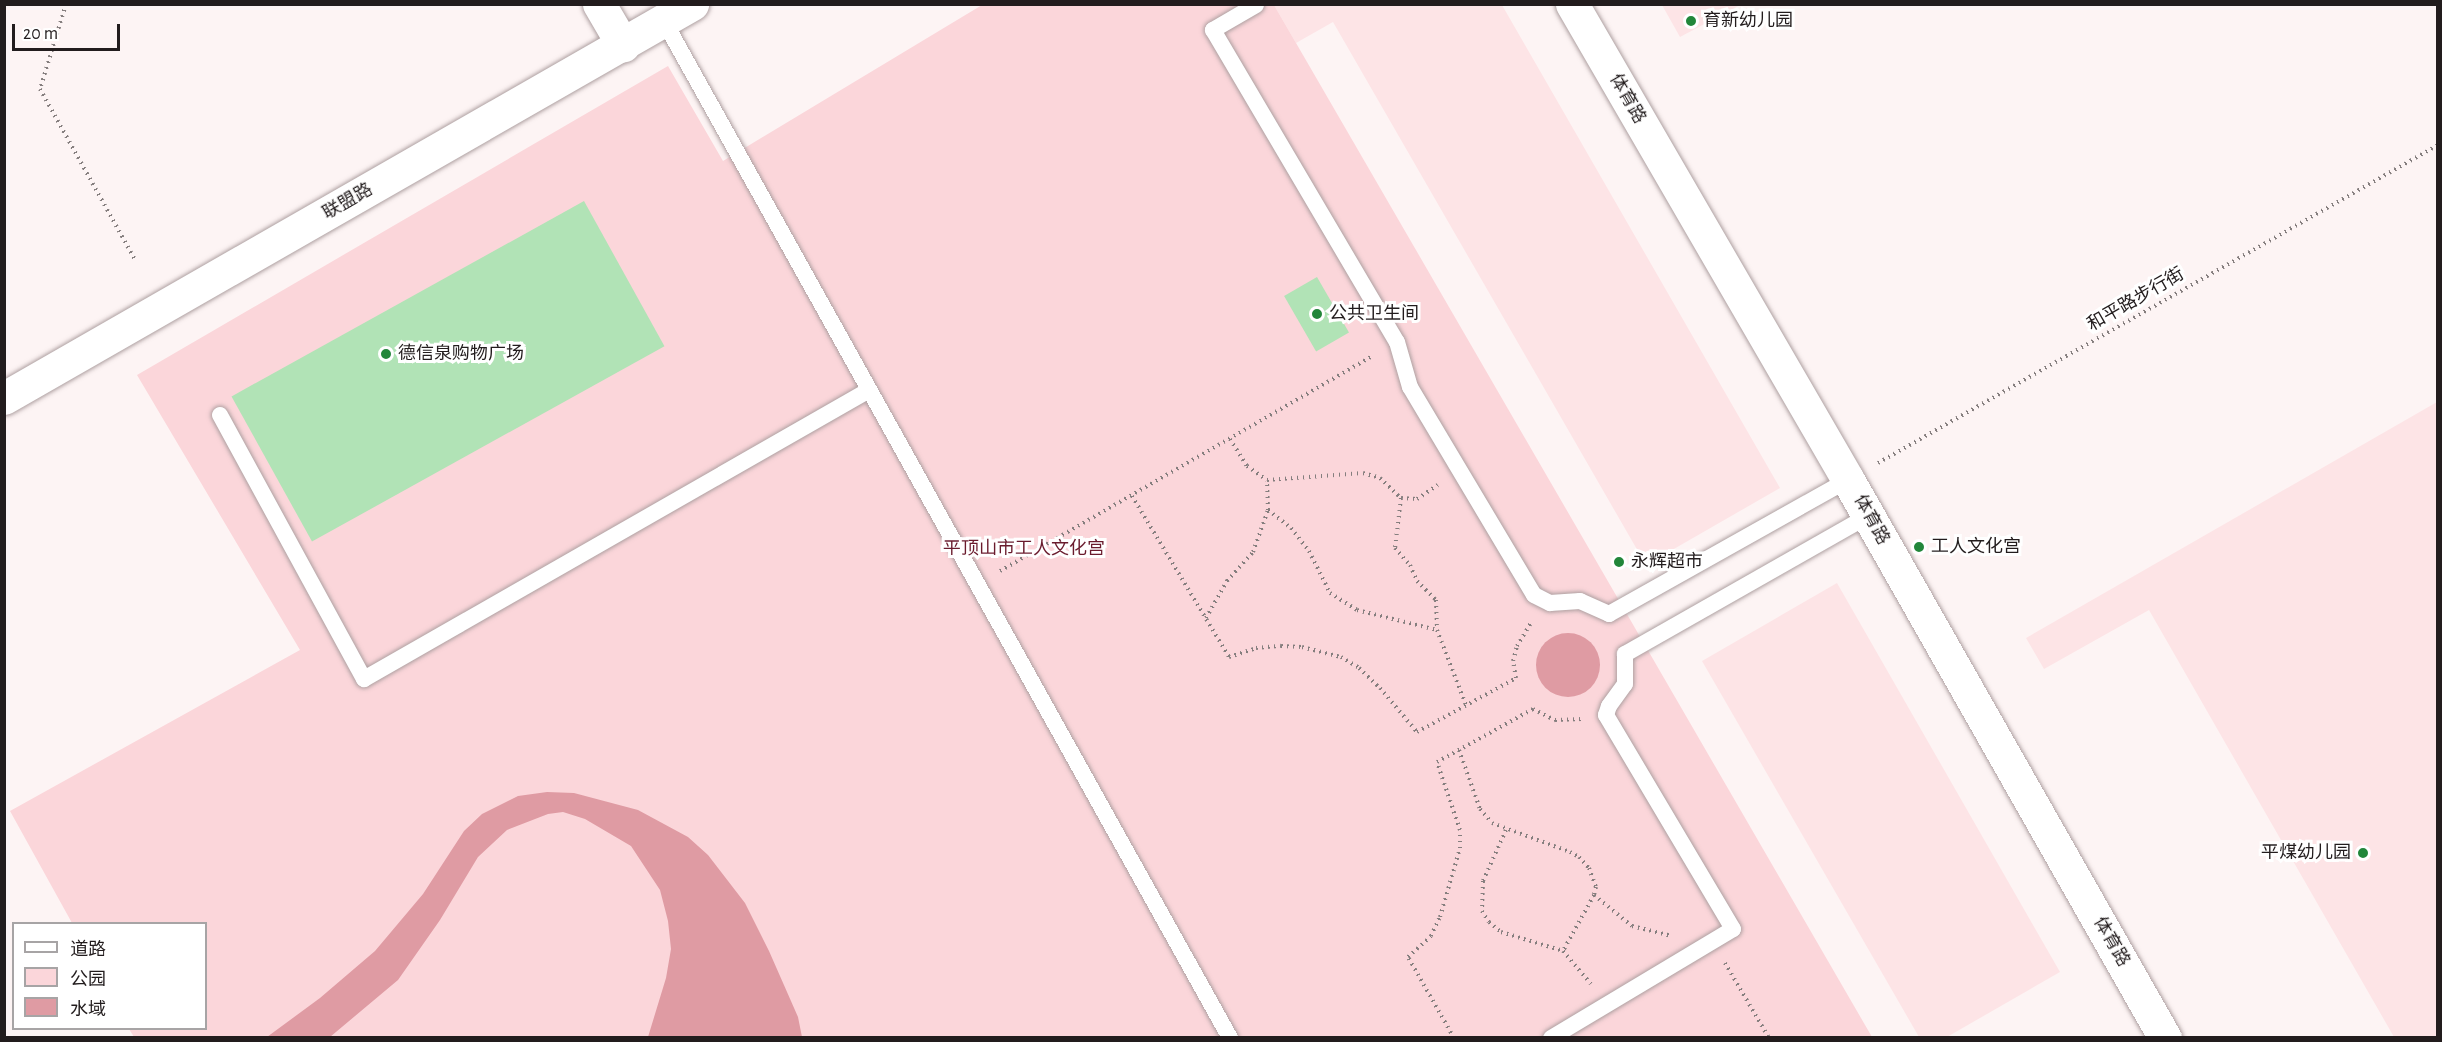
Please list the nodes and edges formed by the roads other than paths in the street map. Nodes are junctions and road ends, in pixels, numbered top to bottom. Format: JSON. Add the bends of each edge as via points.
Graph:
{"nodes":[{"id":1,"x":599,"y":4,"type":"edge"},
{"id":2,"x":692,"y":4,"type":"edge"},
{"id":3,"x":1572,"y":4,"type":"edge"},
{"id":4,"x":1256,"y":5,"type":"edge"},
{"id":5,"x":664,"y":21,"type":"junction"},
{"id":6,"x":623,"y":45,"type":"junction"},
{"id":7,"x":869,"y":390,"type":"junction"},
{"id":8,"x":4,"y":398,"type":"edge"},
{"id":9,"x":220,"y":415,"type":"dead end"},
{"id":10,"x":1848,"y":480,"type":"junction"},
{"id":11,"x":1868,"y":516,"type":"junction"},
{"id":12,"x":1230,"y":1038,"type":"edge"},
{"id":13,"x":1551,"y":1038,"type":"edge"},
{"id":14,"x":2165,"y":1038,"type":"edge"}],
"edges":[{"from":1,"to":6,"type":"street"},
{"from":2,"to":5,"type":"street","name":"联盟路"},
{"from":3,"to":10,"type":"street","name":"体育路"},
{"from":4,"to":10,"type":"lane","via":[[1213,30],[1397,342],[1410,387],[1534,595],[1550,603],[1580,601],[1609,614]]},
{"from":5,"to":6,"type":"street","name":"联盟路"},
{"from":5,"to":7,"type":"lane"},
{"from":6,"to":8,"type":"street","name":"联盟路"},
{"from":7,"to":9,"type":"lane","via":[[364,679]]},
{"from":7,"to":12,"type":"lane"},
{"from":10,"to":11,"type":"street","name":"体育路"},
{"from":11,"to":13,"type":"lane","via":[[1625,654],[1625,684],[1606,715],[1733,929]]},
{"from":11,"to":14,"type":"street","name":"体育路"}]}
